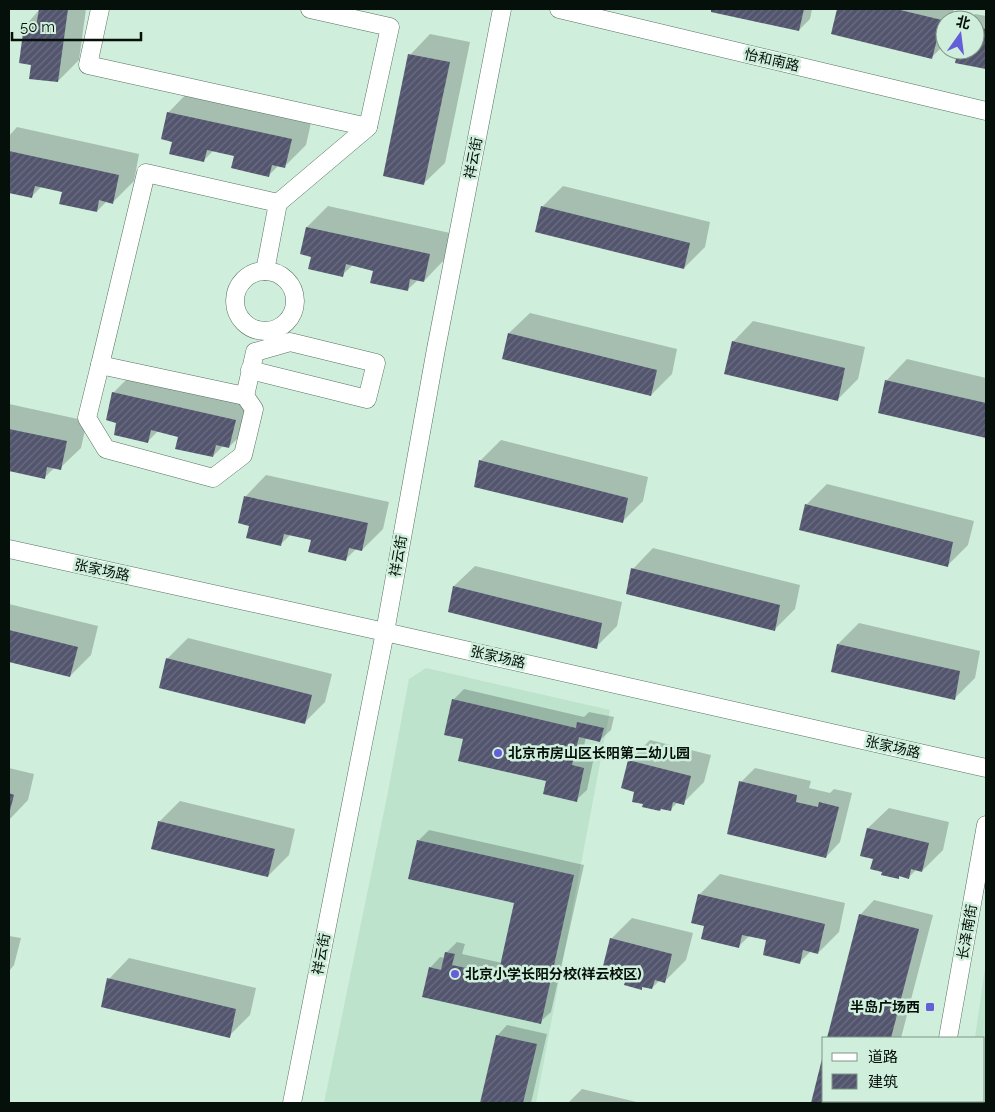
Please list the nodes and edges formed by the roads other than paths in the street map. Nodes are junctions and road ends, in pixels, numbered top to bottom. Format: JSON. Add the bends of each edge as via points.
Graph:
{"nodes":[{"id":1,"x":100,"y":9,"type":"edge"},
{"id":2,"x":310,"y":9,"type":"edge"},
{"id":3,"x":502,"y":9,"type":"edge"},
{"id":4,"x":559,"y":9,"type":"edge"},
{"id":5,"x":986,"y":111,"type":"edge"},
{"id":6,"x":368,"y":127,"type":"junction"},
{"id":7,"x":278,"y":203,"type":"junction"},
{"id":8,"x":265,"y":271,"type":"junction"},
{"id":9,"x":265,"y":330,"type":"junction"},
{"id":10,"x":270,"y":348,"type":"junction"},
{"id":11,"x":100,"y":365,"type":"junction"},
{"id":12,"x":250,"y":370,"type":"junction"},
{"id":13,"x":245,"y":396,"type":"junction"},
{"id":14,"x":9,"y":549,"type":"edge"},
{"id":15,"x":385,"y":632,"type":"junction"},
{"id":16,"x":986,"y":768,"type":"edge"},
{"id":17,"x":986,"y":825,"type":"edge"},
{"id":18,"x":948,"y":1037,"type":"edge"},
{"id":19,"x":292,"y":1103,"type":"edge"}],
"edges":[{"from":1,"to":6,"type":"street","via":[[88,65]]},
{"from":2,"to":6,"type":"street","via":[[390,27]]},
{"from":3,"to":15,"type":"street","name":"祥云街"},
{"from":4,"to":5,"type":"street","name":"怡和南路"},
{"from":6,"to":7,"type":"street"},
{"from":7,"to":8,"type":"street"},
{"from":7,"to":11,"type":"street","via":[[146,173]]},
{"from":8,"to":9,"type":"street","via":[[246,278],[236,295],[236,306],[242,319],[255,329]]},
{"from":8,"to":9,"type":"street","via":[[283,276],[295,300],[290,318],[275,329]]},
{"from":9,"to":10,"type":"street"},
{"from":10,"to":12,"type":"street","via":[[255,352]]},
{"from":10,"to":12,"type":"street","via":[[290,342],[376,363],[367,399]]},
{"from":11,"to":13,"type":"street"},
{"from":11,"to":13,"type":"street","via":[[87,418],[106,449],[212,478],[243,454],[254,409]]},
{"from":12,"to":13,"type":"street"},
{"from":14,"to":15,"type":"street","name":"张家场路"},
{"from":15,"to":16,"type":"street","name":"张家场路"},
{"from":15,"to":19,"type":"street","name":"祥云街"},
{"from":17,"to":18,"type":"street","name":"长泽南街"}]}
